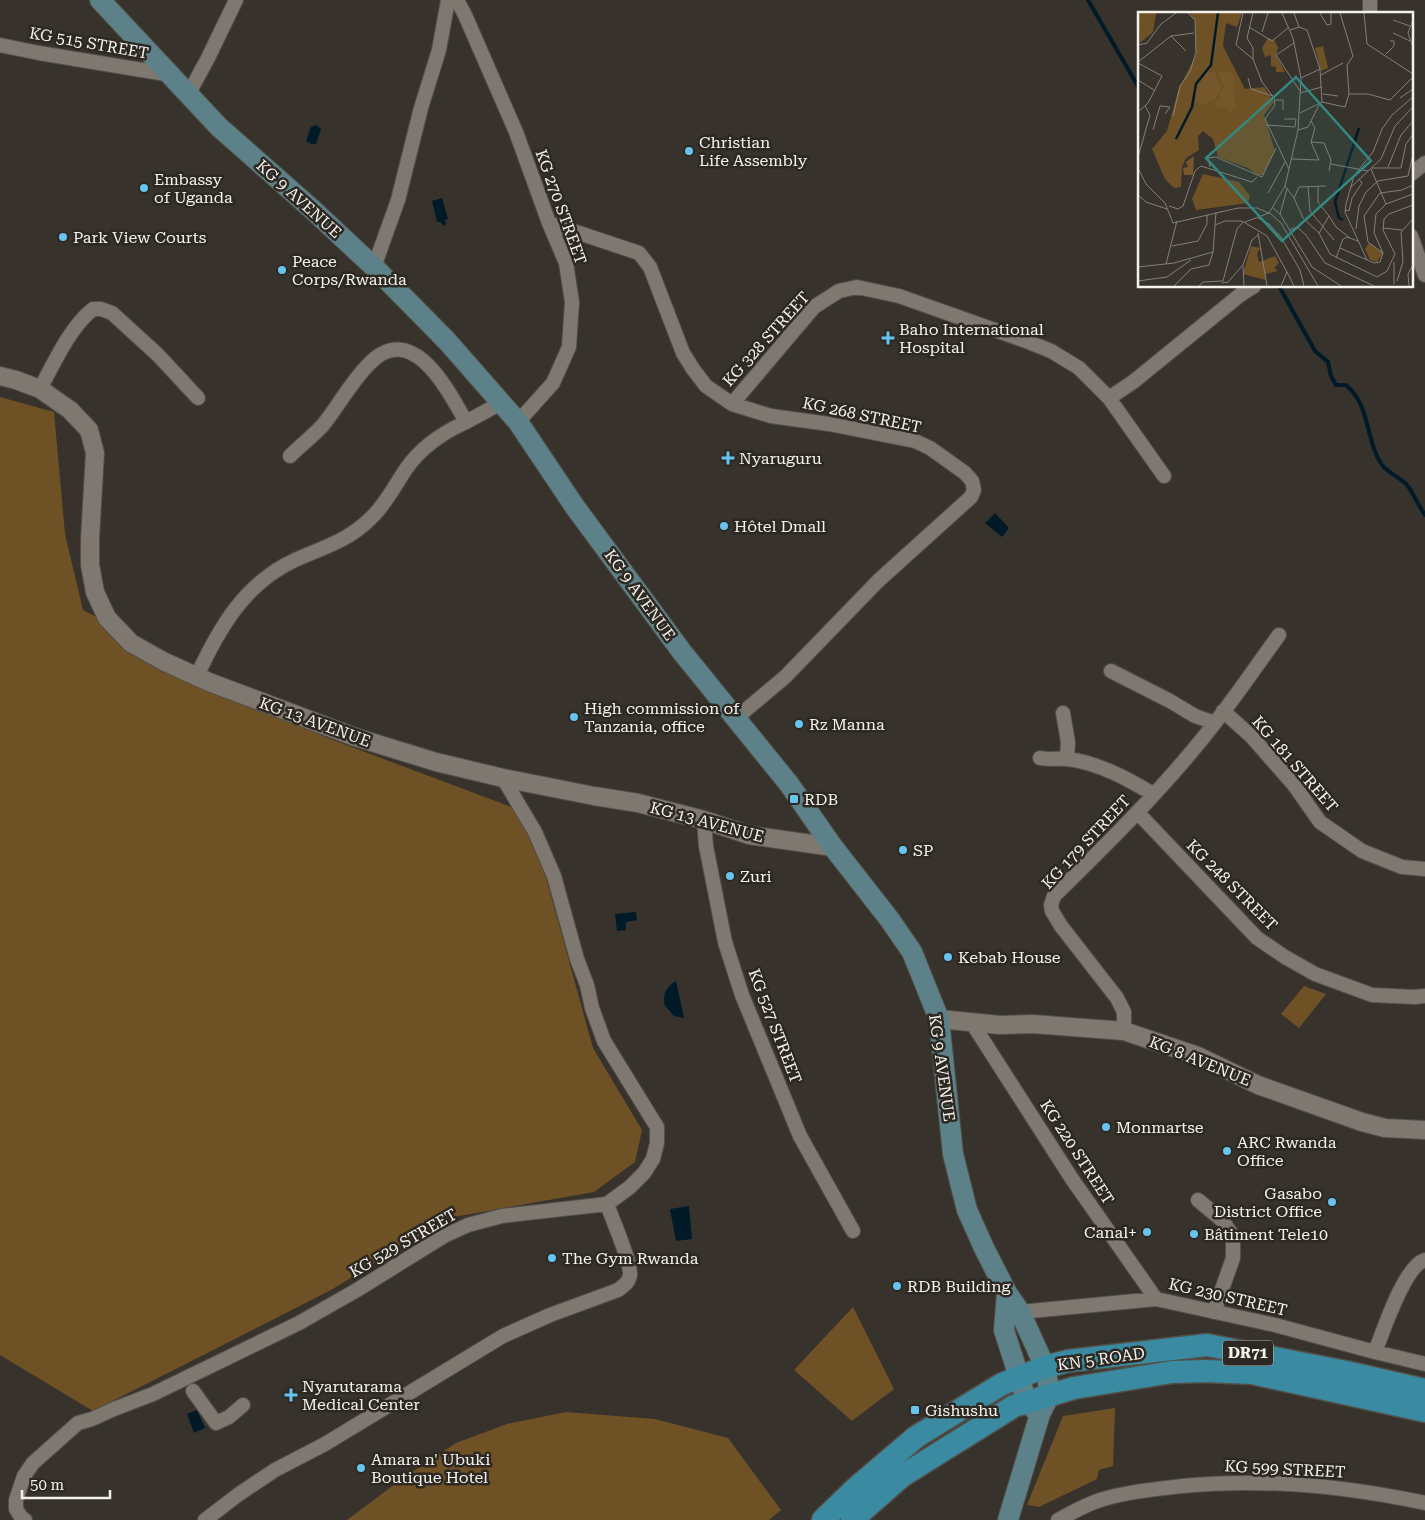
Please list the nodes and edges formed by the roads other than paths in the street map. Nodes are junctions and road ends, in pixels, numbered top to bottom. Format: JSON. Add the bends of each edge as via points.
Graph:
{"nodes":[{"id":1,"x":100,"y":0,"type":"edge"},
{"id":2,"x":236,"y":0,"type":"edge"},
{"id":3,"x":448,"y":0,"type":"edge"},
{"id":4,"x":457,"y":0,"type":"edge"},
{"id":5,"x":0,"y":44,"type":"edge"},
{"id":6,"x":172,"y":75,"type":"junction"},
{"id":7,"x":188,"y":95,"type":"junction"},
{"id":8,"x":1425,"y":164,"type":"edge"},
{"id":9,"x":1412,"y":173,"type":"edge"},
{"id":10,"x":549,"y":223,"type":"junction"},
{"id":11,"x":1412,"y":239,"type":"edge"},
{"id":12,"x":374,"y":267,"type":"junction"},
{"id":13,"x":1425,"y":275,"type":"edge"},
{"id":14,"x":1251,"y":288,"type":"edge"},
{"id":15,"x":0,"y":376,"type":"edge"},
{"id":16,"x":40,"y":389,"type":"junction"},
{"id":17,"x":198,"y":398,"type":"dead end"},
{"id":18,"x":1109,"y":398,"type":"junction"},
{"id":19,"x":502,"y":403,"type":"junction"},
{"id":20,"x":732,"y":404,"type":"junction"},
{"id":21,"x":466,"y":422,"type":"junction"},
{"id":22,"x":518,"y":422,"type":"junction"},
{"id":23,"x":290,"y":456,"type":"dead end"},
{"id":24,"x":1164,"y":476,"type":"dead end"},
{"id":25,"x":1279,"y":635,"type":"dead end"},
{"id":26,"x":1111,"y":671,"type":"dead end"},
{"id":27,"x":197,"y":676,"type":"junction"},
{"id":28,"x":1223,"y":711,"type":"junction"},
{"id":29,"x":1063,"y":713,"type":"dead end"},
{"id":30,"x":735,"y":719,"type":"junction"},
{"id":31,"x":1215,"y":723,"type":"junction"},
{"id":32,"x":1040,"y":758,"type":"dead end"},
{"id":33,"x":1067,"y":759,"type":"junction"},
{"id":34,"x":503,"y":778,"type":"junction"},
{"id":35,"x":1153,"y":794,"type":"junction"},
{"id":36,"x":1138,"y":813,"type":"junction"},
{"id":37,"x":704,"y":820,"type":"junction"},
{"id":38,"x":833,"y":847,"type":"junction"},
{"id":39,"x":1425,"y":869,"type":"edge"},
{"id":40,"x":1425,"y":996,"type":"edge"},
{"id":41,"x":939,"y":1019,"type":"junction"},
{"id":42,"x":972,"y":1023,"type":"junction"},
{"id":43,"x":1124,"y":1031,"type":"junction"},
{"id":44,"x":1425,"y":1130,"type":"edge"},
{"id":45,"x":1198,"y":1200,"type":"dead end"},
{"id":46,"x":607,"y":1204,"type":"junction"},
{"id":47,"x":853,"y":1231,"type":"dead end"},
{"id":48,"x":1425,"y":1260,"type":"edge"},
{"id":49,"x":1007,"y":1294,"type":"junction"},
{"id":50,"x":1156,"y":1298,"type":"junction"},
{"id":51,"x":1020,"y":1312,"type":"junction"},
{"id":52,"x":1214,"y":1312,"type":"junction"},
{"id":53,"x":1375,"y":1352,"type":"junction"},
{"id":54,"x":1425,"y":1364,"type":"edge"},
{"id":55,"x":1045,"y":1367,"type":"junction"},
{"id":56,"x":1020,"y":1377,"type":"junction"},
{"id":57,"x":1425,"y":1390,"type":"edge"},
{"id":58,"x":193,"y":1391,"type":"dead end"},
{"id":59,"x":1050,"y":1394,"type":"junction"},
{"id":60,"x":243,"y":1405,"type":"dead end"},
{"id":61,"x":1033,"y":1408,"type":"junction"},
{"id":62,"x":1425,"y":1411,"type":"edge"},
{"id":63,"x":1425,"y":1503,"type":"edge"},
{"id":64,"x":25,"y":1520,"type":"edge"},
{"id":65,"x":205,"y":1520,"type":"edge"},
{"id":66,"x":823,"y":1520,"type":"edge"},
{"id":67,"x":852,"y":1520,"type":"edge"},
{"id":68,"x":1008,"y":1520,"type":"edge"},
{"id":69,"x":1058,"y":1520,"type":"edge"}],
"edges":[{"from":1,"to":6,"type":"main road","name":"KG 9 AVENUE"},
{"from":2,"to":7,"type":"street"},
{"from":3,"to":12,"type":"street","via":[[439,50],[398,200]]},
{"from":4,"to":10,"type":"street","name":"KG 270 STREET","via":[[516,132]]},
{"from":5,"to":6,"type":"street","name":"KG 515 STREET"},
{"from":6,"to":7,"type":"main road","name":"KG 9 AVENUE"},
{"from":7,"to":12,"type":"main road","name":"KG 9 AVENUE"},
{"from":8,"to":9,"type":"street"},
{"from":10,"to":20,"type":"street","name":"KG 268 STREET","via":[[639,253],[650,267],[683,354],[706,386]]},
{"from":10,"to":22,"type":"street","name":"KG 270 STREET","via":[[566,263],[572,302],[568,347],[553,383]]},
{"from":11,"to":13,"type":"street"},
{"from":12,"to":19,"type":"main road","name":"KG 9 AVENUE"},
{"from":14,"to":18,"type":"street"},
{"from":15,"to":16,"type":"street","name":"KG 13 AVENUE"},
{"from":16,"to":17,"type":"street","via":[[81,321],[93,309],[101,309],[112,313],[133,331]]},
{"from":16,"to":27,"type":"street","name":"KG 13 AVENUE","via":[[70,410],[89,430],[92,439],[95,453],[90,565],[96,592],[107,618],[131,643]]},
{"from":18,"to":20,"type":"street","name":"KG 328 STREET","via":[[1079,368],[1051,350],[899,296],[857,287],[839,291],[814,307]]},
{"from":18,"to":24,"type":"street","name":"KG 328 STREET"},
{"from":19,"to":21,"type":"street"},
{"from":19,"to":22,"type":"main road","name":"KG 9 AVENUE"},
{"from":20,"to":30,"type":"street","name":"KG 268 STREET","via":[[771,416],[915,441],[964,473],[972,481],[974,490],[878,581],[786,677]]},
{"from":21,"to":23,"type":"street","via":[[427,363],[414,353],[399,350],[381,354],[368,364],[321,426]]},
{"from":21,"to":27,"type":"street","via":[[447,430],[427,445],[407,467],[372,518],[353,534],[333,546],[294,561],[262,580],[240,601],[224,624]]},
{"from":22,"to":30,"type":"main road","name":"KG 9 AVENUE","via":[[575,507]]},
{"from":25,"to":28,"type":"street","name":"KG 179 STREET"},
{"from":26,"to":31,"type":"street","via":[[1195,716]]},
{"from":27,"to":34,"type":"street","name":"KG 13 AVENUE","via":[[355,737]]},
{"from":28,"to":31,"type":"street","name":"KG 179 STREET"},
{"from":28,"to":39,"type":"street","name":"KG 181 STREET","via":[[1251,736],[1294,784],[1320,822],[1362,851],[1402,867]]},
{"from":29,"to":33,"type":"street"},
{"from":30,"to":38,"type":"main road","name":"KG 9 AVENUE","via":[[789,784]]},
{"from":31,"to":35,"type":"street","name":"KG 179 STREET"},
{"from":32,"to":33,"type":"street"},
{"from":33,"to":35,"type":"street","via":[[1128,779]]},
{"from":34,"to":37,"type":"street","name":"KG 13 AVENUE"},
{"from":34,"to":46,"type":"street","name":"KG 529 STREET","via":[[535,832],[554,876],[604,1041],[657,1127],[653,1159],[644,1173]]},
{"from":35,"to":36,"type":"street","name":"KG 179 STREET"},
{"from":36,"to":40,"type":"street","name":"KG 248 STREET","via":[[1257,938],[1285,957],[1314,974],[1372,996]]},
{"from":36,"to":43,"type":"street","name":"KG 179 STREET","via":[[1054,896],[1051,905],[1061,926],[1118,998],[1124,1012]]},
{"from":37,"to":38,"type":"street","name":"KG 13 AVENUE","via":[[749,835]]},
{"from":37,"to":47,"type":"street","name":"KG 527 STREET","via":[[725,942],[742,996],[800,1136]]},
{"from":38,"to":41,"type":"main road","name":"KG 9 AVENUE","via":[[912,952]]},
{"from":41,"to":42,"type":"street","name":"KG 8 AVENUE"},
{"from":41,"to":49,"type":"main road","name":"KG 9 AVENUE","via":[[954,1154],[967,1210]]},
{"from":42,"to":43,"type":"street","name":"KG 8 AVENUE"},
{"from":42,"to":50,"type":"street","name":"KG 220 STREET","via":[[1072,1179]]},
{"from":43,"to":44,"type":"street","name":"KG 8 AVENUE","via":[[1198,1056],[1258,1085],[1362,1122],[1385,1128]]},
{"from":45,"to":52,"type":"street","via":[[1222,1220],[1233,1236],[1233,1258]]},
{"from":46,"to":64,"type":"street","name":"KG 529 STREET","via":[[502,1216],[468,1224],[299,1323],[170,1386],[78,1423],[33,1463],[24,1476],[16,1509]]},
{"from":46,"to":65,"type":"street","via":[[628,1263],[630,1275],[627,1283],[618,1290],[503,1336],[325,1444],[275,1470]]},
{"from":48,"to":53,"type":"street","via":[[1406,1277]]},
{"from":49,"to":51,"type":"main road","name":"KG 9 AVENUE"},
{"from":49,"to":56,"type":"main road","via":[[1004,1330]]},
{"from":50,"to":51,"type":"street","name":"KG 230 STREET"},
{"from":50,"to":52,"type":"street","name":"KG 230 STREET"},
{"from":51,"to":55,"type":"main road","name":"KG 9 AVENUE"},
{"from":52,"to":53,"type":"street","name":"KG 230 STREET"},
{"from":53,"to":54,"type":"street","name":"KG 230 STREET"},
{"from":55,"to":56,"type":"main road","name":"KN 5 ROAD","number":"DR71"},
{"from":55,"to":57,"type":"main road","name":"KN 5 ROAD","number":"DR71","via":[[1068,1361],[1207,1346]]},
{"from":55,"to":59,"type":"main road","name":"KG 9 AVENUE"},
{"from":56,"to":61,"type":"main road"},
{"from":56,"to":66,"type":"main road","name":"KN 5 ROAD","number":"DR71","via":[[1002,1384],[916,1437]]},
{"from":58,"to":60,"type":"street","via":[[216,1423]]},
{"from":59,"to":61,"type":"main road","name":"KN 5 ROAD","number":"DR71"},
{"from":59,"to":62,"type":"main road","name":"KN 5 ROAD","number":"DR71","via":[[1172,1372],[1252,1373]]},
{"from":61,"to":67,"type":"main road","name":"KN 5 ROAD","number":"DR71","via":[[1014,1406],[902,1476]]},
{"from":61,"to":68,"type":"main road"},
{"from":63,"to":69,"type":"street","name":"KG 599 STREET","via":[[1374,1492],[1290,1483],[1223,1482],[1149,1490],[1099,1501]]}]}
